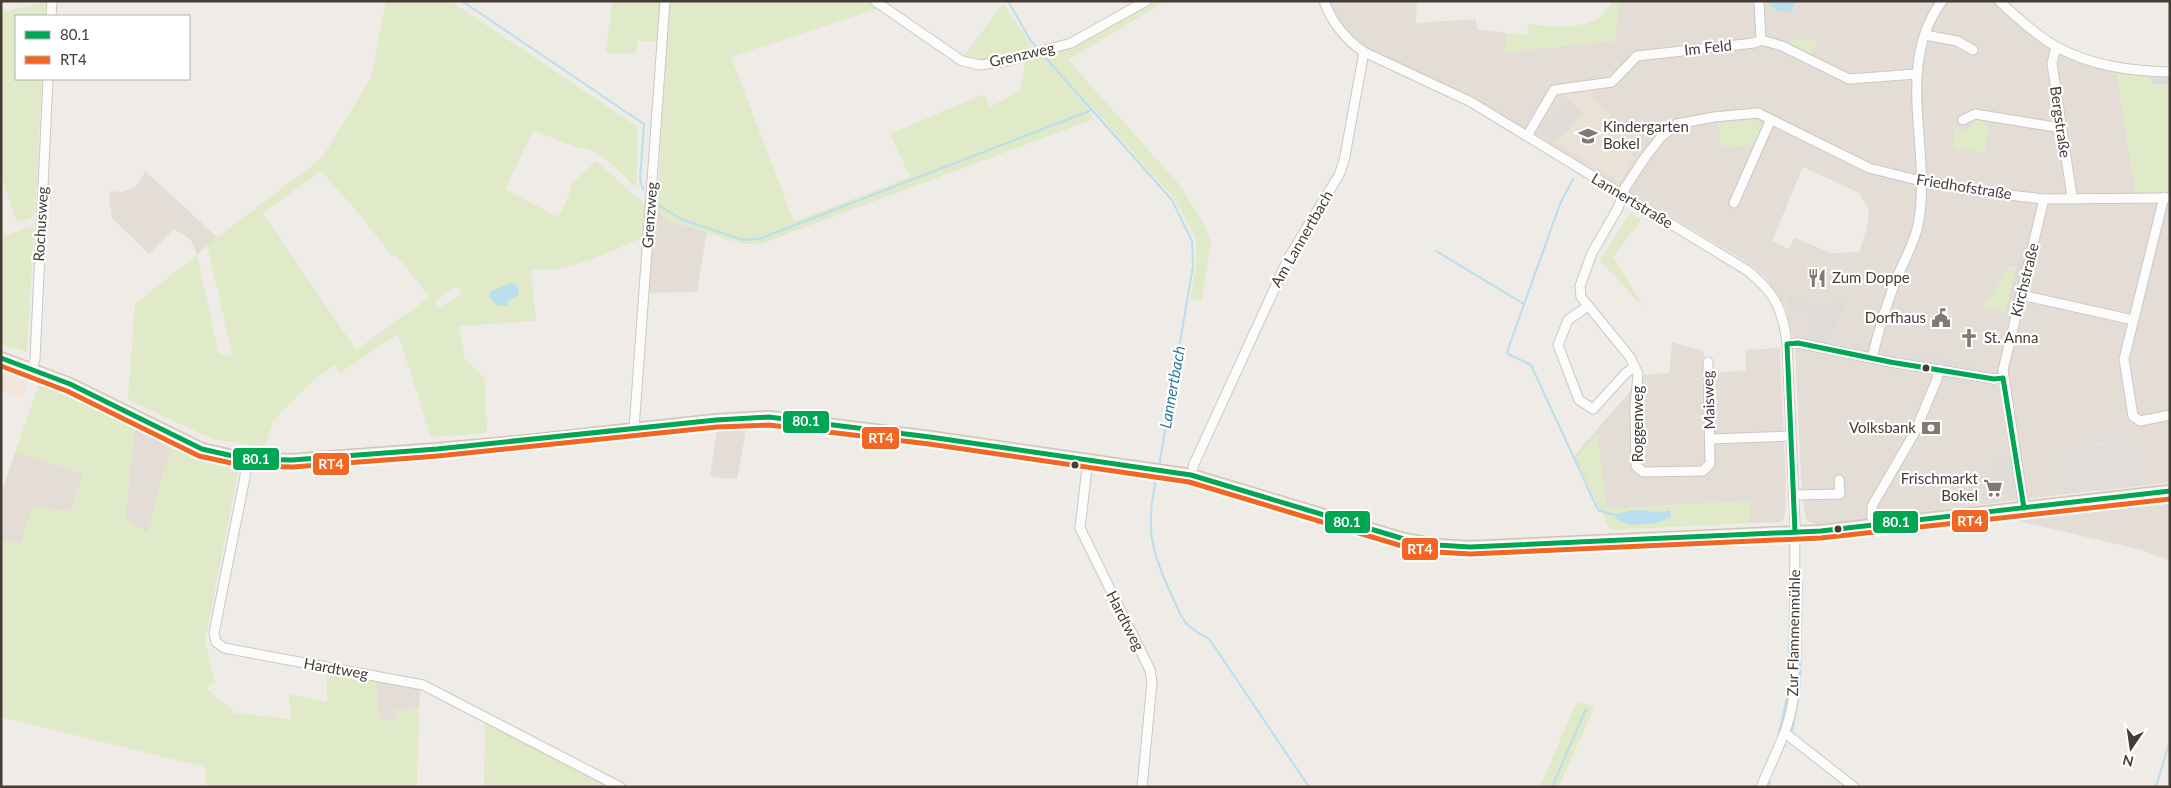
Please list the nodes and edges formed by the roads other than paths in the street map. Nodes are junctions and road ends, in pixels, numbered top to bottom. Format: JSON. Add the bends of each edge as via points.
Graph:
{"nodes":[{"id":1,"x":52,"y":1,"type":"edge"},
{"id":2,"x":665,"y":1,"type":"edge"},
{"id":3,"x":875,"y":1,"type":"edge"},
{"id":4,"x":1146,"y":1,"type":"edge"},
{"id":5,"x":1324,"y":1,"type":"edge"},
{"id":6,"x":1759,"y":1,"type":"edge"},
{"id":7,"x":1942,"y":1,"type":"edge"},
{"id":8,"x":1999,"y":1,"type":"edge"},
{"id":9,"x":52,"y":15,"type":"edge"},
{"id":10,"x":1925,"y":35,"type":"junction"},
{"id":11,"x":1761,"y":40,"type":"junction"},
{"id":12,"x":2056,"y":46,"type":"junction"},
{"id":13,"x":1973,"y":50,"type":"dead end"},
{"id":14,"x":1364,"y":52,"type":"junction"},
{"id":15,"x":2170,"y":72,"type":"edge"},
{"id":16,"x":1916,"y":74,"type":"junction"},
{"id":17,"x":48,"y":80,"type":"edge"},
{"id":18,"x":1772,"y":119,"type":"junction"},
{"id":19,"x":1964,"y":120,"type":"dead end"},
{"id":20,"x":2061,"y":128,"type":"junction"},
{"id":21,"x":1527,"y":136,"type":"junction"},
{"id":22,"x":1921,"y":181,"type":"junction"},
{"id":23,"x":1623,"y":196,"type":"junction"},
{"id":24,"x":2072,"y":197,"type":"junction"},
{"id":25,"x":2167,"y":198,"type":"edge"},
{"id":26,"x":2044,"y":199,"type":"junction"},
{"id":27,"x":1734,"y":203,"type":"dead end"},
{"id":28,"x":2021,"y":295,"type":"junction"},
{"id":29,"x":1588,"y":306,"type":"junction"},
{"id":30,"x":2133,"y":320,"type":"junction"},
{"id":31,"x":1788,"y":344,"type":"junction"},
{"id":32,"x":1,"y":358,"type":"edge"},
{"id":33,"x":1872,"y":358,"type":"junction"},
{"id":34,"x":1708,"y":362,"type":"dead end"},
{"id":35,"x":1634,"y":367,"type":"junction"},
{"id":36,"x":32,"y":368,"type":"junction"},
{"id":37,"x":1939,"y":369,"type":"junction"},
{"id":38,"x":2003,"y":378,"type":"junction"},
{"id":39,"x":2170,"y":415,"type":"edge"},
{"id":40,"x":634,"y":429,"type":"junction"},
{"id":41,"x":1791,"y":436,"type":"junction"},
{"id":42,"x":1710,"y":439,"type":"junction"},
{"id":43,"x":246,"y":459,"type":"junction"},
{"id":44,"x":1088,"y":459,"type":"junction"},
{"id":45,"x":1191,"y":475,"type":"junction"},
{"id":46,"x":1839,"y":480,"type":"dead end"},
{"id":47,"x":2170,"y":491,"type":"edge"},
{"id":48,"x":1794,"y":495,"type":"junction"},
{"id":49,"x":2024,"y":508,"type":"junction"},
{"id":50,"x":1872,"y":526,"type":"junction"},
{"id":51,"x":1795,"y":532,"type":"junction"},
{"id":52,"x":1785,"y":733,"type":"junction"},
{"id":53,"x":620,"y":787,"type":"edge"},
{"id":54,"x":1142,"y":787,"type":"edge"},
{"id":55,"x":1761,"y":787,"type":"edge"},
{"id":56,"x":1854,"y":787,"type":"edge"}],
"edges":[{"from":1,"to":9,"type":"street"},
{"from":2,"to":40,"type":"street","name":"Grenzweg"},
{"from":3,"to":4,"type":"street","name":"Grenzweg","via":[[962,61],[980,65],[1047,50],[1086,36]]},
{"from":5,"to":14,"type":"street","name":"Lannertstraße","via":[[1340,32]]},
{"from":6,"to":11,"type":"street"},
{"from":7,"to":10,"type":"street"},
{"from":8,"to":12,"type":"street"},
{"from":10,"to":13,"type":"street","via":[[1957,42]]},
{"from":10,"to":16,"type":"street"},
{"from":11,"to":16,"type":"street","name":"Im Feld","via":[[1782,46],[1849,79]]},
{"from":11,"to":21,"type":"street","name":"Im Feld","via":[[1637,56],[1612,82],[1554,90]]},
{"from":12,"to":15,"type":"street","via":[[2088,61],[2114,67]]},
{"from":12,"to":20,"type":"street","name":"Bergstraße","via":[[2052,63]]},
{"from":14,"to":21,"type":"street","name":"Lannertstraße","via":[[1471,102]]},
{"from":14,"to":45,"type":"street","name":"Am Lannertbach","via":[[1339,175],[1288,257]]},
{"from":16,"to":22,"type":"street"},
{"from":17,"to":36,"type":"street","name":"Rochusweg"},
{"from":18,"to":22,"type":"street","name":"Friedhofstraße","via":[[1869,168]]},
{"from":18,"to":23,"type":"street","name":"Friedhofstraße","via":[[1758,113],[1743,113],[1678,124],[1661,137],[1646,156]]},
{"from":18,"to":27,"type":"street"},
{"from":19,"to":20,"type":"street","via":[[1975,114]]},
{"from":20,"to":24,"type":"street","name":"Bergstraße"},
{"from":21,"to":23,"type":"street","name":"Lannertstraße"},
{"from":22,"to":26,"type":"street","name":"Friedhofstraße"},
{"from":22,"to":33,"type":"street","via":[[1918,225],[1882,315]]},
{"from":23,"to":29,"type":"street","name":"Roggenweg","via":[[1592,253],[1580,286],[1581,297]]},
{"from":23,"to":31,"type":"street","name":"Lannertstraße","via":[[1763,283],[1780,309]]},
{"from":24,"to":25,"type":"street","name":"Friedhofstraße"},
{"from":24,"to":26,"type":"street","name":"Friedhofstraße"},
{"from":25,"to":30,"type":"street"},
{"from":26,"to":28,"type":"street","name":"Kirchstraße"},
{"from":28,"to":30,"type":"street"},
{"from":28,"to":38,"type":"street","name":"Kirchstraße"},
{"from":29,"to":35,"type":"street","name":"Roggenweg","via":[[1630,357]]},
{"from":29,"to":35,"type":"street","via":[[1568,320],[1558,345],[1579,400],[1593,409]]},
{"from":30,"to":39,"type":"street","via":[[2124,359],[2133,416],[2140,421]]},
{"from":31,"to":33,"type":"street","via":[[1798,343]]},
{"from":31,"to":41,"type":"street","name":"Lannertstraße"},
{"from":32,"to":36,"type":"main road"},
{"from":33,"to":37,"type":"street"},
{"from":34,"to":42,"type":"street","name":"Maisweg"},
{"from":35,"to":42,"type":"street","name":"Roggenweg","via":[[1638,374],[1635,408],[1638,470],[1703,471],[1710,464]]},
{"from":36,"to":43,"type":"main road","via":[[182,440]]},
{"from":37,"to":38,"type":"street"},
{"from":37,"to":50,"type":"street","via":[[1915,432],[1872,506]]},
{"from":38,"to":49,"type":"street","name":"Kirchstraße"},
{"from":40,"to":43,"type":"main road","via":[[526,442],[292,460]]},
{"from":40,"to":44,"type":"main road","via":[[769,417]]},
{"from":41,"to":42,"type":"street"},
{"from":41,"to":48,"type":"street","name":"Lannertstraße"},
{"from":43,"to":53,"type":"street","name":"Hardtweg","via":[[214,633],[216,642],[224,648],[423,685]]},
{"from":44,"to":45,"type":"main road"},
{"from":44,"to":54,"type":"street","name":"Hardtweg","via":[[1080,528],[1151,676]]},
{"from":45,"to":51,"type":"main road","via":[[1404,539],[1437,545],[1470,547]]},
{"from":46,"to":48,"type":"street","via":[[1840,494]]},
{"from":47,"to":49,"type":"main road"},
{"from":48,"to":51,"type":"street","name":"Lannertstraße"},
{"from":49,"to":50,"type":"main road"},
{"from":50,"to":51,"type":"main road"},
{"from":51,"to":52,"type":"street","name":"Zur Flammenmühle","via":[[1794,694]]},
{"from":52,"to":55,"type":"street","name":"Zur Flammenmühle"},
{"from":52,"to":56,"type":"street"}]}
